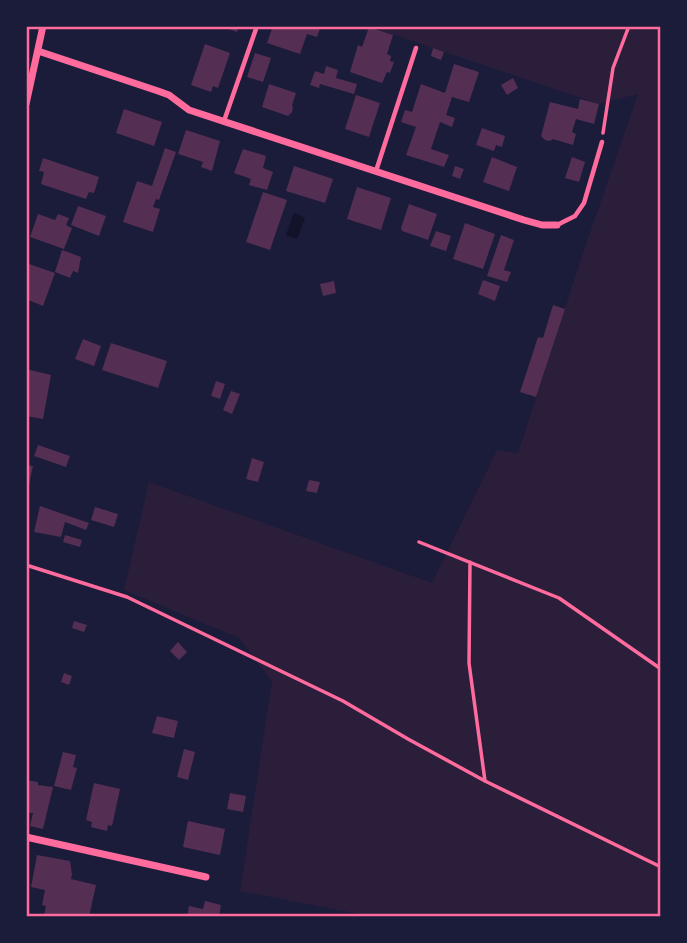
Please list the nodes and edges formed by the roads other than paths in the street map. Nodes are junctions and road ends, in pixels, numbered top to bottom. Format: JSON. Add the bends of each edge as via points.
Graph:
{"nodes":[{"id":1,"x":43,"y":26,"type":"edge"},
{"id":2,"x":257,"y":26,"type":"edge"},
{"id":3,"x":416,"y":48,"type":"dead end"},
{"id":4,"x":38,"y":51,"type":"junction"},
{"id":5,"x":30,"y":72,"type":"edge"},
{"id":6,"x":26,"y":104,"type":"edge"},
{"id":7,"x":224,"y":121,"type":"junction"},
{"id":8,"x":602,"y":142,"type":"road end"},
{"id":9,"x":376,"y":172,"type":"junction"},
{"id":10,"x":557,"y":225,"type":"joint"},
{"id":11,"x":26,"y":837,"type":"edge"},
{"id":12,"x":206,"y":877,"type":"dead end"}],
"edges":[{"from":1,"to":4,"type":"street"},
{"from":2,"to":7,"type":"lane"},
{"from":3,"to":9,"type":"lane"},
{"from":4,"to":5,"type":"street"},
{"from":4,"to":7,"type":"street","via":[[169,95],[189,110]]},
{"from":5,"to":6,"type":"street"},
{"from":7,"to":9,"type":"street"},
{"from":8,"to":10,"type":"lane","via":[[584,204],[575,216]]},
{"from":9,"to":10,"type":"street","via":[[524,220]]},
{"from":11,"to":12,"type":"street"}]}
